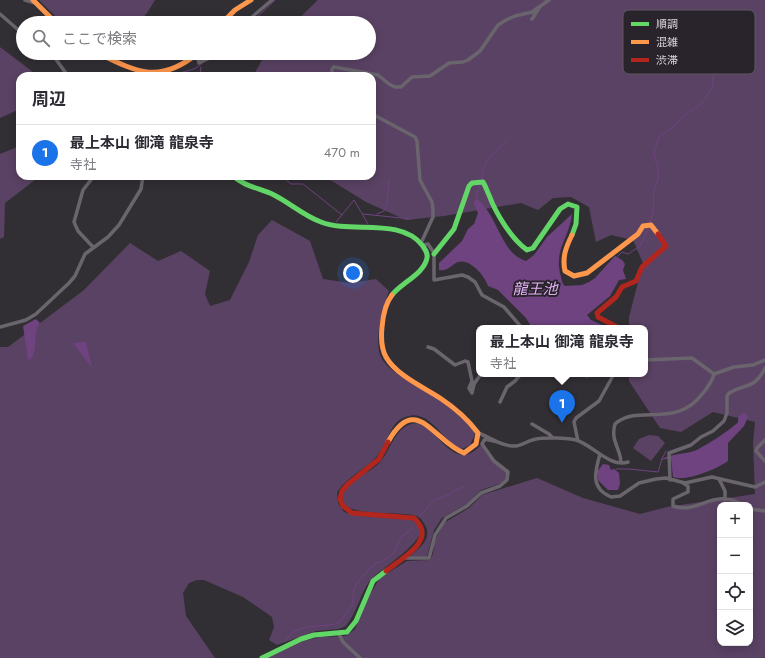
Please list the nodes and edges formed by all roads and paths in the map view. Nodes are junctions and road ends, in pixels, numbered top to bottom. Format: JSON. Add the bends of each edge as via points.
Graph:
{"nodes":[{"id":1,"x":25,"y":0,"type":"edge"},
{"id":2,"x":251,"y":0,"type":"edge"},
{"id":3,"x":272,"y":0,"type":"edge"},
{"id":4,"x":548,"y":0,"type":"edge"},
{"id":5,"x":34,"y":1,"type":"edge"},
{"id":6,"x":539,"y":8,"type":"junction"},
{"id":7,"x":0,"y":14,"type":"edge"},
{"id":8,"x":49,"y":16,"type":"edge"},
{"id":9,"x":229,"y":16,"type":"edge"},
{"id":10,"x":253,"y":16,"type":"edge"},
{"id":11,"x":532,"y":19,"type":"dead end"},
{"id":12,"x":16,"y":28,"type":"edge"},
{"id":13,"x":56,"y":60,"type":"edge"},
{"id":14,"x":113,"y":60,"type":"edge"},
{"id":15,"x":188,"y":60,"type":"edge"},
{"id":16,"x":65,"y":72,"type":"edge"},
{"id":17,"x":143,"y":72,"type":"edge"},
{"id":18,"x":164,"y":72,"type":"edge"},
{"id":19,"x":332,"y":72,"type":"edge"},
{"id":20,"x":365,"y":72,"type":"edge"},
{"id":21,"x":376,"y":75,"type":"edge"},
{"id":22,"x":376,"y":116,"type":"edge"},
{"id":23,"x":91,"y":180,"type":"edge"},
{"id":24,"x":142,"y":180,"type":"edge"},
{"id":25,"x":237,"y":180,"type":"edge"},
{"id":26,"x":422,"y":244,"type":"junction"},
{"id":27,"x":93,"y":247,"type":"junction"},
{"id":28,"x":434,"y":254,"type":"junction"},
{"id":29,"x":519,"y":325,"type":"edge"},
{"id":30,"x":613,"y":325,"type":"edge"},
{"id":31,"x":0,"y":327,"type":"edge"},
{"id":32,"x":428,"y":347,"type":"dead end"},
{"id":33,"x":648,"y":360,"type":"edge"},
{"id":34,"x":765,"y":360,"type":"edge"},
{"id":35,"x":765,"y":368,"type":"edge"},
{"id":36,"x":714,"y":374,"type":"junction"},
{"id":37,"x":479,"y":377,"type":"edge"},
{"id":38,"x":518,"y":377,"type":"edge"},
{"id":39,"x":562,"y":377,"type":"edge"},
{"id":40,"x":613,"y":377,"type":"edge"},
{"id":41,"x":558,"y":379,"type":"dead end"},
{"id":42,"x":500,"y":402,"type":"dead end"},
{"id":43,"x":532,"y":424,"type":"dead end"},
{"id":44,"x":478,"y":433,"type":"junction"},
{"id":45,"x":553,"y":438,"type":"junction"},
{"id":46,"x":765,"y":440,"type":"edge"},
{"id":47,"x":578,"y":441,"type":"junction"},
{"id":48,"x":498,"y":442,"type":"junction"},
{"id":49,"x":600,"y":454,"type":"junction"},
{"id":50,"x":765,"y":461,"type":"edge"},
{"id":51,"x":628,"y":462,"type":"dead end"},
{"id":52,"x":620,"y":463,"type":"junction"},
{"id":53,"x":719,"y":479,"type":"junction"},
{"id":54,"x":670,"y":480,"type":"junction"},
{"id":55,"x":765,"y":482,"type":"edge"},
{"id":56,"x":682,"y":483,"type":"junction"},
{"id":57,"x":725,"y":500,"type":"junction"},
{"id":58,"x":732,"y":502,"type":"edge"},
{"id":59,"x":753,"y":509,"type":"edge"},
{"id":60,"x":765,"y":511,"type":"edge"},
{"id":61,"x":402,"y":558,"type":"junction"},
{"id":62,"x":339,"y":634,"type":"junction"},
{"id":63,"x":262,"y":658,"type":"edge"},
{"id":64,"x":360,"y":658,"type":"edge"}],
"edges":[{"from":1,"to":5,"type":"street"},
{"from":2,"to":9,"type":"street"},
{"from":3,"to":10,"type":"street"},
{"from":4,"to":6,"type":"street"},
{"from":5,"to":8,"type":"street"},
{"from":6,"to":11,"type":"street"},
{"from":6,"to":21,"type":"street","via":[[506,20],[498,25],[480,52],[463,62],[449,63],[430,76],[412,77],[401,87],[395,87]]},
{"from":7,"to":12,"type":"street"},
{"from":13,"to":16,"type":"street"},
{"from":14,"to":17,"type":"street"},
{"from":15,"to":18,"type":"street","via":[[177,68]]},
{"from":19,"to":20,"type":"street","via":[[334,67]]},
{"from":22,"to":26,"type":"street","via":[[415,137],[417,141],[420,180],[432,202],[433,210],[433,217]]},
{"from":23,"to":27,"type":"street","via":[[83,190],[74,222],[78,231]]},
{"from":24,"to":27,"type":"street","via":[[141,189],[119,225],[108,237]]},
{"from":25,"to":26,"type":"street","via":[[282,198],[318,221],[343,226],[387,228],[412,237]]},
{"from":26,"to":28,"type":"street","via":[[430,246]]},
{"from":26,"to":44,"type":"street","via":[[427,252],[425,266],[394,292],[387,305],[382,338],[384,355],[394,368],[456,409],[471,422]]},
{"from":27,"to":31,"type":"street","via":[[82,258],[75,276],[36,314],[19,323]]},
{"from":28,"to":29,"type":"street","via":[[434,280],[462,275],[468,277],[476,282],[482,295],[504,307]]},
{"from":28,"to":30,"type":"street","via":[[454,229],[469,186],[475,182],[485,184],[504,222],[527,250],[533,248],[560,209],[568,204],[577,207],[578,221],[562,260],[565,271],[574,276],[587,273],[638,234],[643,226],[652,225],[666,246],[642,267],[636,281],[622,287],[616,297],[597,313],[598,317]]},
{"from":32,"to":37,"type":"street","via":[[455,365],[468,362],[472,381],[469,388],[472,393]]},
{"from":33,"to":36,"type":"street","via":[[692,358]]},
{"from":34,"to":36,"type":"street"},
{"from":35,"to":54,"type":"street","via":[[749,386],[729,393],[726,417],[719,427],[691,445],[669,453]]},
{"from":36,"to":52,"type":"street","via":[[700,397],[688,408],[666,414],[625,418],[615,424],[614,441],[621,457]]},
{"from":38,"to":42,"type":"street","via":[[505,390]]},
{"from":39,"to":41,"type":"street"},
{"from":40,"to":47,"type":"street","via":[[599,401],[576,418],[574,422]]},
{"from":43,"to":45,"type":"street"},
{"from":44,"to":48,"type":"street"},
{"from":44,"to":61,"type":"street","via":[[476,444],[464,453],[453,449],[421,421],[402,423],[371,468],[342,489],[341,502],[345,510],[352,513],[406,516],[419,522],[424,534],[421,541]]},
{"from":45,"to":47,"type":"street"},
{"from":45,"to":48,"type":"street","via":[[536,439],[516,446]]},
{"from":46,"to":50,"type":"street","via":[[756,451]]},
{"from":47,"to":49,"type":"street"},
{"from":48,"to":61,"type":"street","via":[[485,439],[482,444],[494,461],[508,472],[507,480],[500,486],[481,493],[467,506],[446,518],[435,535],[429,558]]},
{"from":49,"to":52,"type":"street"},
{"from":49,"to":54,"type":"street","via":[[594,475],[595,481],[611,497],[620,496],[648,480]]},
{"from":51,"to":52,"type":"street"},
{"from":53,"to":55,"type":"street","via":[[751,487]]},
{"from":53,"to":56,"type":"street","via":[[707,477]]},
{"from":53,"to":57,"type":"street","via":[[725,491]]},
{"from":54,"to":56,"type":"street"},
{"from":56,"to":57,"type":"street","via":[[688,486],[688,492],[672,499],[673,506],[686,509],[711,499]]},
{"from":57,"to":58,"type":"street"},
{"from":59,"to":60,"type":"street"},
{"from":61,"to":62,"type":"street","via":[[373,581],[356,621],[347,632]]},
{"from":62,"to":63,"type":"street","via":[[314,635],[301,639]]},
{"from":62,"to":64,"type":"street","via":[[342,642]]}]}
